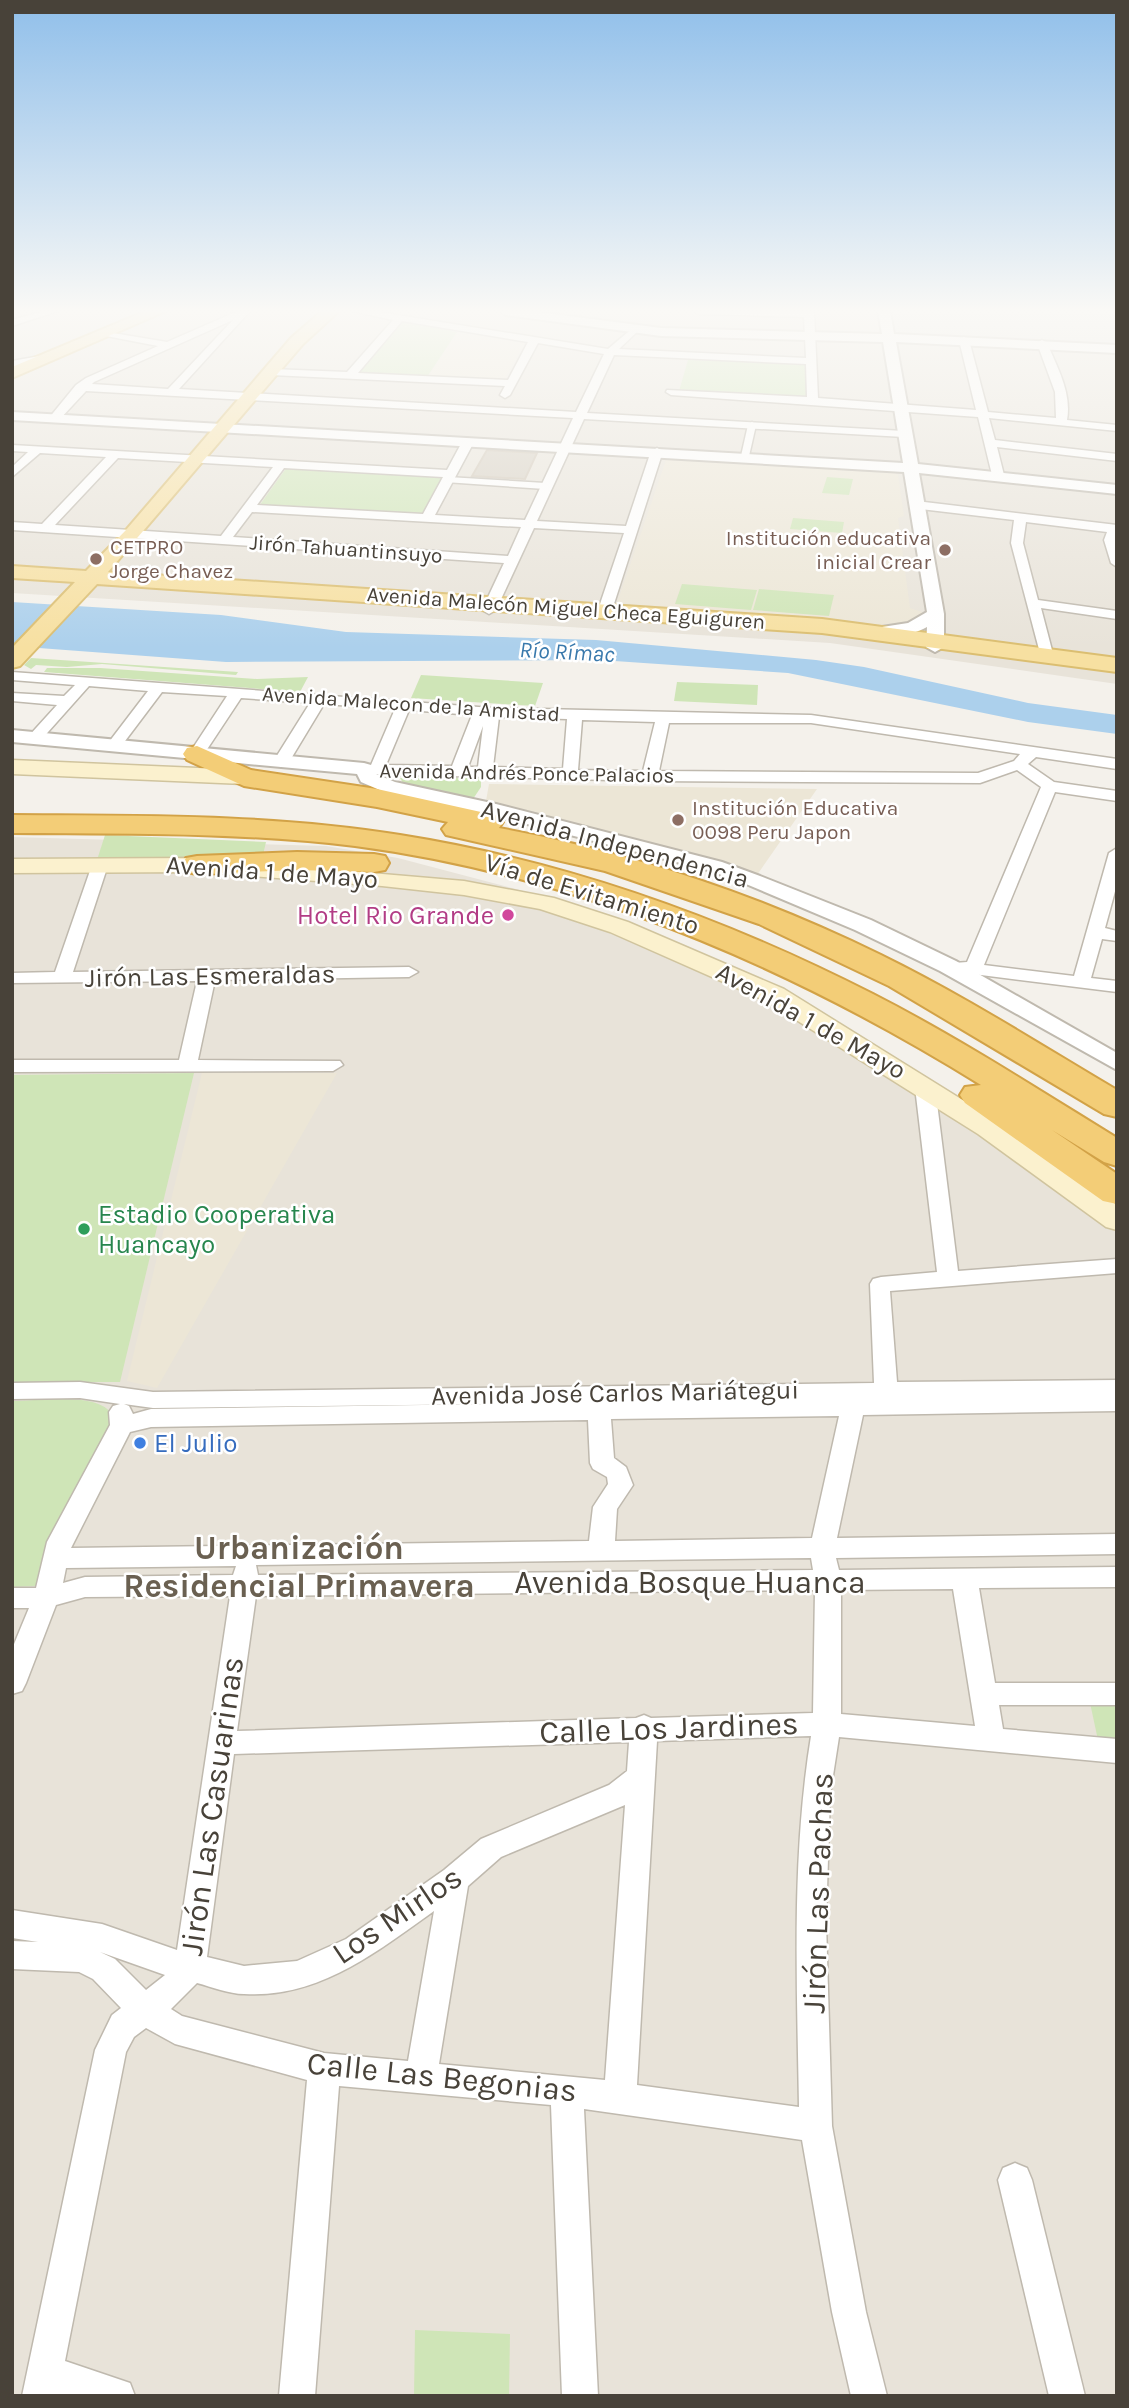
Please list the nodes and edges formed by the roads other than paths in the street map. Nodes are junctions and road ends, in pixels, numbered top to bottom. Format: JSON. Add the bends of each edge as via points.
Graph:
{"nodes":[{"id":1,"x":145,"y":423,"type":"edge"},
{"id":2,"x":227,"y":423,"type":"edge"},
{"id":3,"x":575,"y":423,"type":"edge"},
{"id":4,"x":747,"y":423,"type":"edge"},
{"id":5,"x":902,"y":423,"type":"edge"},
{"id":6,"x":987,"y":423,"type":"edge"},
{"id":7,"x":1080,"y":423,"type":"edge"},
{"id":8,"x":752,"y":425,"type":"junction"},
{"id":9,"x":223,"y":428,"type":"junction"},
{"id":10,"x":1117,"y":428,"type":"edge"},
{"id":11,"x":904,"y":434,"type":"junction"},
{"id":12,"x":468,"y":442,"type":"junction"},
{"id":13,"x":992,"y":443,"type":"junction"},
{"id":14,"x":564,"y":446,"type":"junction"},
{"id":15,"x":12,"y":449,"type":"edge"},
{"id":16,"x":37,"y":450,"type":"junction"},
{"id":17,"x":657,"y":451,"type":"junction"},
{"id":18,"x":115,"y":454,"type":"junction"},
{"id":19,"x":745,"y":456,"type":"junction"},
{"id":20,"x":1117,"y":458,"type":"edge"},
{"id":21,"x":198,"y":460,"type":"junction"},
{"id":22,"x":280,"y":465,"type":"junction"},
{"id":23,"x":909,"y":467,"type":"junction"},
{"id":24,"x":12,"y":474,"type":"edge"},
{"id":25,"x":998,"y":475,"type":"junction"},
{"id":26,"x":449,"y":477,"type":"junction"},
{"id":27,"x":545,"y":486,"type":"junction"},
{"id":28,"x":1117,"y":490,"type":"edge"},
{"id":29,"x":916,"y":505,"type":"junction"},
{"id":30,"x":250,"y":508,"type":"junction"},
{"id":31,"x":1021,"y":516,"type":"junction"},
{"id":32,"x":427,"y":518,"type":"junction"},
{"id":33,"x":527,"y":524,"type":"junction"},
{"id":34,"x":12,"y":526,"type":"edge"},
{"id":35,"x":45,"y":528,"type":"junction"},
{"id":36,"x":1115,"y":528,"type":"edge"},
{"id":37,"x":631,"y":530,"type":"junction"},
{"id":38,"x":133,"y":534,"type":"junction"},
{"id":39,"x":224,"y":541,"type":"junction"},
{"id":40,"x":511,"y":560,"type":"junction"},
{"id":41,"x":1117,"y":563,"type":"edge"},
{"id":42,"x":12,"y":572,"type":"edge"},
{"id":43,"x":12,"y":582,"type":"edge"},
{"id":44,"x":86,"y":585,"type":"junction"},
{"id":45,"x":1034,"y":603,"type":"junction"},
{"id":46,"x":491,"y":606,"type":"junction"},
{"id":47,"x":605,"y":610,"type":"junction"},
{"id":48,"x":936,"y":614,"type":"junction"},
{"id":49,"x":1117,"y":615,"type":"edge"},
{"id":50,"x":882,"y":632,"type":"junction"},
{"id":51,"x":936,"y":643,"type":"junction"},
{"id":52,"x":1046,"y":654,"type":"junction"},
{"id":53,"x":15,"y":664,"type":"edge"},
{"id":54,"x":1117,"y":665,"type":"edge"},
{"id":55,"x":1117,"y":673,"type":"edge"},
{"id":56,"x":86,"y":681,"type":"junction"},
{"id":57,"x":158,"y":687,"type":"junction"},
{"id":58,"x":237,"y":692,"type":"junction"},
{"id":59,"x":12,"y":697,"type":"edge"},
{"id":60,"x":320,"y":698,"type":"junction"},
{"id":61,"x":68,"y":701,"type":"junction"},
{"id":62,"x":404,"y":705,"type":"junction"},
{"id":63,"x":487,"y":711,"type":"junction"},
{"id":64,"x":575,"y":715,"type":"junction"},
{"id":65,"x":663,"y":718,"type":"junction"},
{"id":66,"x":12,"y":736,"type":"edge"},
{"id":67,"x":35,"y":738,"type":"junction"},
{"id":68,"x":114,"y":746,"type":"junction"},
{"id":69,"x":1034,"y":750,"type":"junction"},
{"id":70,"x":197,"y":754,"type":"junction"},
{"id":71,"x":281,"y":762,"type":"junction"},
{"id":72,"x":1019,"y":764,"type":"junction"},
{"id":73,"x":1117,"y":764,"type":"edge"},
{"id":74,"x":12,"y":767,"type":"edge"},
{"id":75,"x":369,"y":772,"type":"junction"},
{"id":76,"x":458,"y":772,"type":"junction"},
{"id":77,"x":485,"y":773,"type":"junction"},
{"id":78,"x":570,"y":774,"type":"junction"},
{"id":79,"x":650,"y":776,"type":"junction"},
{"id":80,"x":244,"y":777,"type":"junction"},
{"id":81,"x":1049,"y":786,"type":"junction"},
{"id":82,"x":1117,"y":796,"type":"edge"},
{"id":83,"x":12,"y":802,"type":"edge"},
{"id":84,"x":12,"y":824,"type":"edge"},
{"id":85,"x":1117,"y":853,"type":"edge"},
{"id":86,"x":602,"y":860,"type":"junction"},
{"id":87,"x":100,"y":865,"type":"junction"},
{"id":88,"x":197,"y":865,"type":"junction"},
{"id":89,"x":12,"y":866,"type":"edge"},
{"id":90,"x":568,"y":881,"type":"junction"},
{"id":91,"x":1111,"y":890,"type":"edge"},
{"id":92,"x":1095,"y":932,"type":"junction"},
{"id":93,"x":1117,"y":936,"type":"edge"},
{"id":94,"x":948,"y":966,"type":"junction"},
{"id":95,"x":973,"y":969,"type":"junction"},
{"id":96,"x":409,"y":972,"type":"dead end"},
{"id":97,"x":207,"y":977,"type":"junction"},
{"id":98,"x":12,"y":978,"type":"edge"},
{"id":99,"x":62,"y":978,"type":"junction"},
{"id":100,"x":1082,"y":982,"type":"junction"},
{"id":101,"x":1117,"y":987,"type":"edge"},
{"id":102,"x":865,"y":1003,"type":"junction"},
{"id":103,"x":1117,"y":1063,"type":"edge"},
{"id":104,"x":333,"y":1065,"type":"dead end"},
{"id":105,"x":12,"y":1066,"type":"edge"},
{"id":106,"x":187,"y":1066,"type":"junction"},
{"id":107,"x":925,"y":1087,"type":"junction"},
{"id":108,"x":1117,"y":1106,"type":"edge"},
{"id":109,"x":1117,"y":1154,"type":"edge"},
{"id":110,"x":1117,"y":1192,"type":"edge"},
{"id":111,"x":1117,"y":1220,"type":"edge"},
{"id":112,"x":1117,"y":1266,"type":"edge"},
{"id":113,"x":948,"y":1278,"type":"junction"},
{"id":114,"x":1117,"y":1388,"type":"edge"},
{"id":115,"x":887,"y":1389,"type":"junction"},
{"id":116,"x":12,"y":1391,"type":"edge"},
{"id":117,"x":113,"y":1395,"type":"junction"},
{"id":118,"x":852,"y":1398,"type":"junction"},
{"id":119,"x":1117,"y":1403,"type":"edge"},
{"id":120,"x":599,"y":1411,"type":"junction"},
{"id":121,"x":122,"y":1425,"type":"junction"},
{"id":122,"x":1117,"y":1544,"type":"edge"},
{"id":123,"x":822,"y":1549,"type":"junction"},
{"id":124,"x":555,"y":1552,"type":"junction"},
{"id":125,"x":601,"y":1552,"type":"junction"},
{"id":126,"x":248,"y":1555,"type":"junction"},
{"id":127,"x":56,"y":1558,"type":"junction"},
{"id":128,"x":1117,"y":1577,"type":"edge"},
{"id":129,"x":964,"y":1579,"type":"junction"},
{"id":130,"x":828,"y":1581,"type":"junction"},
{"id":131,"x":554,"y":1583,"type":"junction"},
{"id":132,"x":244,"y":1586,"type":"junction"},
{"id":133,"x":12,"y":1598,"type":"edge"},
{"id":134,"x":46,"y":1598,"type":"junction"},
{"id":135,"x":12,"y":1683,"type":"edge"},
{"id":136,"x":984,"y":1694,"type":"junction"},
{"id":137,"x":1117,"y":1694,"type":"edge"},
{"id":138,"x":827,"y":1724,"type":"junction"},
{"id":139,"x":644,"y":1727,"type":"junction"},
{"id":140,"x":991,"y":1737,"type":"junction"},
{"id":141,"x":220,"y":1743,"type":"junction"},
{"id":142,"x":1117,"y":1751,"type":"edge"},
{"id":143,"x":642,"y":1776,"type":"junction"},
{"id":144,"x":454,"y":1879,"type":"junction"},
{"id":145,"x":12,"y":1924,"type":"edge"},
{"id":146,"x":12,"y":1955,"type":"edge"},
{"id":147,"x":190,"y":1968,"type":"junction"},
{"id":148,"x":143,"y":2009,"type":"junction"},
{"id":149,"x":324,"y":2069,"type":"junction"},
{"id":150,"x":421,"y":2079,"type":"junction"},
{"id":151,"x":567,"y":2091,"type":"junction"},
{"id":152,"x":620,"y":2097,"type":"junction"},
{"id":153,"x":816,"y":2126,"type":"junction"},
{"id":154,"x":1015,"y":2180,"type":"dead end"},
{"id":155,"x":42,"y":2384,"type":"edge"},
{"id":156,"x":117,"y":2396,"type":"edge"},
{"id":157,"x":297,"y":2396,"type":"edge"},
{"id":158,"x":580,"y":2396,"type":"edge"},
{"id":159,"x":869,"y":2396,"type":"edge"},
{"id":160,"x":1068,"y":2396,"type":"edge"}],
"edges":[{"from":1,"to":9,"type":"street"},
{"from":2,"to":9,"type":"main road"},
{"from":3,"to":14,"type":"street"},
{"from":4,"to":8,"type":"street"},
{"from":5,"to":11,"type":"street"},
{"from":6,"to":13,"type":"street"},
{"from":7,"to":10,"type":"street"},
{"from":8,"to":11,"type":"street"},
{"from":8,"to":19,"type":"street"},
{"from":9,"to":12,"type":"street"},
{"from":9,"to":21,"type":"main road"},
{"from":11,"to":23,"type":"street"},
{"from":12,"to":14,"type":"street"},
{"from":12,"to":26,"type":"street"},
{"from":13,"to":20,"type":"street"},
{"from":13,"to":25,"type":"street"},
{"from":14,"to":17,"type":"street"},
{"from":14,"to":27,"type":"street"},
{"from":15,"to":16,"type":"street"},
{"from":16,"to":18,"type":"street"},
{"from":16,"to":24,"type":"street"},
{"from":17,"to":19,"type":"street"},
{"from":17,"to":37,"type":"street"},
{"from":18,"to":21,"type":"street"},
{"from":18,"to":35,"type":"street"},
{"from":19,"to":23,"type":"street"},
{"from":21,"to":22,"type":"street"},
{"from":21,"to":38,"type":"main road"},
{"from":22,"to":26,"type":"street"},
{"from":22,"to":30,"type":"street"},
{"from":23,"to":25,"type":"street"},
{"from":23,"to":29,"type":"street"},
{"from":25,"to":28,"type":"street"},
{"from":26,"to":27,"type":"street"},
{"from":26,"to":32,"type":"street"},
{"from":27,"to":33,"type":"street"},
{"from":29,"to":31,"type":"street"},
{"from":29,"to":48,"type":"street"},
{"from":30,"to":32,"type":"street"},
{"from":30,"to":39,"type":"street"},
{"from":31,"to":36,"type":"street"},
{"from":31,"to":45,"type":"street","via":[[1017,543]]},
{"from":32,"to":33,"type":"street"},
{"from":33,"to":37,"type":"street"},
{"from":33,"to":40,"type":"street"},
{"from":34,"to":35,"type":"street","name":"Jirón Tahuantinsuyo"},
{"from":35,"to":38,"type":"street","name":"Jirón Tahuantinsuyo"},
{"from":36,"to":41,"type":"street","via":[[1110,540]]},
{"from":37,"to":47,"type":"street"},
{"from":38,"to":39,"type":"street","name":"Jirón Tahuantinsuyo"},
{"from":38,"to":44,"type":"main road"},
{"from":39,"to":40,"type":"street","name":"Jirón Tahuantinsuyo"},
{"from":40,"to":46,"type":"street"},
{"from":42,"to":44,"type":"main road","name":"Avenida Malecón Miguel Checa Eguiguren"},
{"from":43,"to":44,"type":"main road"},
{"from":44,"to":46,"type":"main road","name":"Avenida Malecón Miguel Checa Eguiguren"},
{"from":44,"to":53,"type":"main road"},
{"from":45,"to":49,"type":"street"},
{"from":45,"to":52,"type":"street"},
{"from":46,"to":47,"type":"main road","name":"Avenida Malecón Miguel Checa Eguiguren"},
{"from":46,"to":51,"type":"main road","name":"Avenida Malecón Miguel Checa Eguiguren"},
{"from":47,"to":50,"type":"main road","name":"Avenida Malecón Miguel Checa Eguiguren"},
{"from":48,"to":50,"type":"street","via":[[913,628]]},
{"from":48,"to":51,"type":"street"},
{"from":50,"to":51,"type":"main road","name":"Avenida Malecón Miguel Checa Eguiguren"},
{"from":51,"to":52,"type":"main road","name":"Avenida Malecón Miguel Checa Eguiguren"},
{"from":51,"to":55,"type":"main road","name":"Avenida Malecón Miguel Checa Eguiguren"},
{"from":52,"to":54,"type":"main road","name":"Avenida Malecón Miguel Checa Eguiguren"},
{"from":53,"to":56,"type":"street","name":"Avenida Malecon de la Amistad"},
{"from":56,"to":57,"type":"street","name":"Avenida Malecon de la Amistad"},
{"from":56,"to":61,"type":"street"},
{"from":57,"to":58,"type":"street","name":"Avenida Malecon de la Amistad"},
{"from":57,"to":68,"type":"street"},
{"from":58,"to":60,"type":"street","name":"Avenida Malecon de la Amistad"},
{"from":58,"to":70,"type":"street"},
{"from":59,"to":61,"type":"street"},
{"from":60,"to":62,"type":"street","name":"Avenida Malecon de la Amistad"},
{"from":60,"to":71,"type":"street"},
{"from":61,"to":67,"type":"street"},
{"from":62,"to":63,"type":"street","name":"Avenida Malecon de la Amistad"},
{"from":62,"to":75,"type":"street"},
{"from":63,"to":64,"type":"street","name":"Avenida Malecon de la Amistad"},
{"from":63,"to":76,"type":"street"},
{"from":63,"to":77,"type":"street"},
{"from":64,"to":65,"type":"street","name":"Avenida Malecon de la Amistad"},
{"from":64,"to":78,"type":"street"},
{"from":65,"to":69,"type":"street","name":"Avenida Malecon de la Amistad","via":[[811,719]]},
{"from":65,"to":79,"type":"street"},
{"from":66,"to":67,"type":"street","name":"Avenida Andrés Ponce Palacios"},
{"from":67,"to":68,"type":"street","name":"Avenida Andrés Ponce Palacios"},
{"from":68,"to":70,"type":"street","name":"Avenida Andrés Ponce Palacios"},
{"from":69,"to":72,"type":"street","name":"Avenida Andrés Ponce Palacios"},
{"from":69,"to":73,"type":"street","name":"Avenida Malecon de la Amistad"},
{"from":70,"to":71,"type":"street","name":"Avenida Andrés Ponce Palacios"},
{"from":70,"to":80,"type":"highway"},
{"from":71,"to":75,"type":"street","name":"Avenida Andrés Ponce Palacios"},
{"from":72,"to":79,"type":"street","name":"Avenida Andrés Ponce Palacios","via":[[980,778]]},
{"from":72,"to":81,"type":"street"},
{"from":74,"to":80,"type":"main road","name":"Avenida Independencia"},
{"from":75,"to":76,"type":"street","name":"Avenida Andrés Ponce Palacios"},
{"from":75,"to":80,"type":"street","name":"Avenida Independencia"},
{"from":75,"to":94,"type":"street","name":"Avenida Independencia","via":[[390,788],[715,866],[863,925]]},
{"from":76,"to":77,"type":"street","name":"Avenida Andrés Ponce Palacios"},
{"from":77,"to":78,"type":"street","name":"Avenida Andrés Ponce Palacios"},
{"from":78,"to":79,"type":"street","name":"Avenida Andrés Ponce Palacios"},
{"from":80,"to":86,"type":"highway","via":[[489,822],[536,834]]},
{"from":81,"to":82,"type":"street"},
{"from":81,"to":95,"type":"street"},
{"from":83,"to":86,"type":"highway","name":"Vía de Evitamiento","via":[[328,812],[486,834]]},
{"from":84,"to":90,"type":"highway","name":"Vía de Evitamiento","via":[[318,834],[442,852]]},
{"from":85,"to":91,"type":"street"},
{"from":86,"to":108,"type":"highway","name":"Vía de Evitamiento","via":[[731,902],[867,961]]},
{"from":87,"to":88,"type":"main road","name":"Avenida 1 de Mayo"},
{"from":87,"to":89,"type":"main road","name":"Avenida 1 de Mayo"},
{"from":87,"to":99,"type":"street"},
{"from":88,"to":90,"type":"highway","via":[[355,862]]},
{"from":88,"to":107,"type":"main road","name":"Avenida 1 de Mayo","via":[[410,882],[545,903],[619,927],[775,995]]},
{"from":90,"to":102,"type":"highway","name":"Vía de Evitamiento","via":[[695,924]]},
{"from":91,"to":92,"type":"street"},
{"from":92,"to":93,"type":"street"},
{"from":92,"to":100,"type":"street"},
{"from":94,"to":95,"type":"street"},
{"from":94,"to":103,"type":"street","name":"Avenida Independencia"},
{"from":95,"to":100,"type":"street"},
{"from":96,"to":97,"type":"street","name":"Jirón Las Esmeraldas"},
{"from":97,"to":99,"type":"street","name":"Jirón Las Esmeraldas"},
{"from":97,"to":106,"type":"street"},
{"from":98,"to":99,"type":"street","name":"Jirón Las Esmeraldas"},
{"from":100,"to":101,"type":"street"},
{"from":102,"to":109,"type":"highway","name":"Vía de Evitamiento"},
{"from":102,"to":110,"type":"highway","via":[[983,1100]]},
{"from":104,"to":106,"type":"street"},
{"from":105,"to":106,"type":"street"},
{"from":107,"to":111,"type":"main road","name":"Avenida 1 de Mayo"},
{"from":107,"to":113,"type":"street"},
{"from":112,"to":113,"type":"street"},
{"from":113,"to":115,"type":"street","via":[[887,1282],[878,1289]]},
{"from":114,"to":115,"type":"street","name":"Avenida José Carlos Mariátegui"},
{"from":115,"to":118,"type":"street","name":"Avenida José Carlos Mariátegui"},
{"from":116,"to":117,"type":"street","name":"Avenida José Carlos Mariátegui","via":[[80,1390]]},
{"from":117,"to":118,"type":"street","name":"Avenida José Carlos Mariátegui","via":[[153,1400]]},
{"from":117,"to":121,"type":"street","via":[[121,1408]]},
{"from":118,"to":119,"type":"street","name":"Avenida José Carlos Mariátegui"},
{"from":118,"to":120,"type":"street","name":"Avenida José Carlos Mariátegui"},
{"from":118,"to":123,"type":"street","name":"Jirón Las Pachas"},
{"from":120,"to":121,"type":"street","name":"Avenida José Carlos Mariátegui","via":[[151,1418]]},
{"from":120,"to":125,"type":"street","via":[[602,1463],[614,1469],[621,1485],[605,1507]]},
{"from":121,"to":127,"type":"street","via":[[72,1517]]},
{"from":122,"to":123,"type":"street"},
{"from":123,"to":125,"type":"street"},
{"from":123,"to":130,"type":"street","name":"Jirón Las Pachas"},
{"from":124,"to":125,"type":"street"},
{"from":124,"to":126,"type":"street"},
{"from":124,"to":131,"type":"street"},
{"from":126,"to":127,"type":"street"},
{"from":126,"to":132,"type":"street","name":"Jirón Las Casuarinas"},
{"from":127,"to":134,"type":"street"},
{"from":128,"to":129,"type":"street","name":"Avenida Bosque Huanca"},
{"from":129,"to":130,"type":"street","name":"Avenida Bosque Huanca"},
{"from":129,"to":136,"type":"street"},
{"from":130,"to":131,"type":"street","name":"Avenida Bosque Huanca"},
{"from":130,"to":138,"type":"street","name":"Jirón Las Pachas"},
{"from":131,"to":132,"type":"street","name":"Avenida Bosque Huanca"},
{"from":132,"to":134,"type":"street","name":"Avenida Bosque Huanca","via":[[85,1587]]},
{"from":132,"to":141,"type":"street","name":"Jirón Las Casuarinas"},
{"from":133,"to":134,"type":"street","name":"Avenida Bosque Huanca"},
{"from":134,"to":135,"type":"street"},
{"from":136,"to":137,"type":"street"},
{"from":136,"to":140,"type":"street"},
{"from":138,"to":139,"type":"street","name":"Calle Los Jardines"},
{"from":138,"to":140,"type":"street","name":"Calle Los Jardines"},
{"from":138,"to":153,"type":"street","name":"Jirón Las Pachas","via":[[816,1795],[811,1922]]},
{"from":139,"to":141,"type":"street","name":"Calle Los Jardines"},
{"from":139,"to":143,"type":"street"},
{"from":140,"to":142,"type":"street","name":"Calle Los Jardines"},
{"from":141,"to":147,"type":"street","name":"Jirón Las Casuarinas"},
{"from":143,"to":144,"type":"street","name":"Los Mirlos","via":[[619,1794],[491,1848]]},
{"from":143,"to":152,"type":"street"},
{"from":144,"to":147,"type":"street","name":"Los Mirlos","via":[[357,1949],[299,1975],[244,1980]]},
{"from":144,"to":150,"type":"street"},
{"from":145,"to":147,"type":"street","name":"Los Mirlos","via":[[102,1938]]},
{"from":146,"to":148,"type":"street","name":"Calle Las Begonias","via":[[82,1958],[104,1969]]},
{"from":147,"to":148,"type":"street","name":"Jirón Las Casuarinas","via":[[173,1989]]},
{"from":148,"to":149,"type":"street","name":"Calle Las Begonias","via":[[175,2029]]},
{"from":148,"to":155,"type":"street","name":"Jirón Las Casuarinas","via":[[123,2026],[111,2050]]},
{"from":149,"to":150,"type":"street","name":"Calle Las Begonias"},
{"from":149,"to":157,"type":"street"},
{"from":150,"to":151,"type":"street","name":"Calle Las Begonias"},
{"from":151,"to":152,"type":"street","name":"Calle Las Begonias"},
{"from":151,"to":158,"type":"street"},
{"from":152,"to":153,"type":"street","name":"Calle Las Begonias"},
{"from":153,"to":159,"type":"street","name":"Jirón Las Pachas"},
{"from":154,"to":160,"type":"street"},
{"from":155,"to":156,"type":"street"}]}
